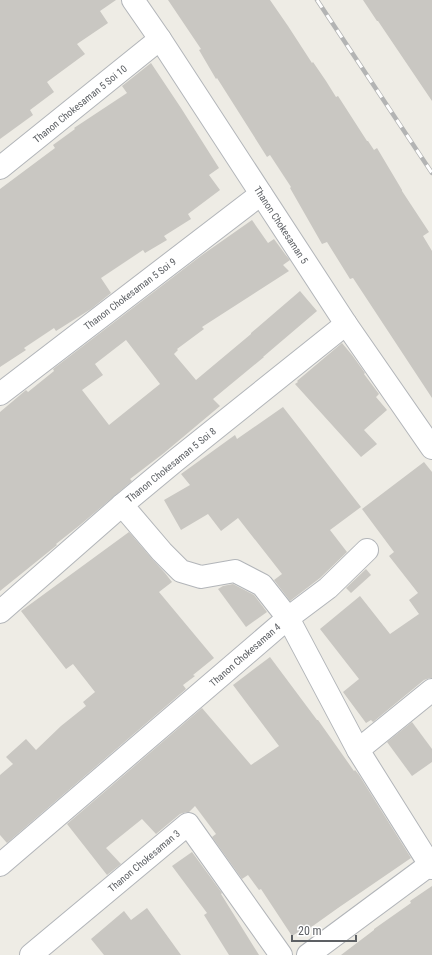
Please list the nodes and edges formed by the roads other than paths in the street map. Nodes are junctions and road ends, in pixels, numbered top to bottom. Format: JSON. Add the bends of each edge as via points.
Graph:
{"nodes":[{"id":1,"x":133,"y":0,"type":"edge"},
{"id":2,"x":160,"y":39,"type":"junction"},
{"id":3,"x":0,"y":168,"type":"edge"},
{"id":4,"x":261,"y":194,"type":"junction"},
{"id":5,"x":346,"y":324,"type":"junction"},
{"id":6,"x":0,"y":394,"type":"edge"},
{"id":7,"x":432,"y":448,"type":"edge"},
{"id":8,"x":122,"y":505,"type":"junction"},
{"id":9,"x":367,"y":550,"type":"dead end"},
{"id":10,"x":0,"y":612,"type":"edge"},
{"id":11,"x":288,"y":618,"type":"junction"},
{"id":12,"x":432,"y":690,"type":"edge"},
{"id":13,"x":358,"y":750,"type":"junction"},
{"id":14,"x":0,"y":864,"type":"edge"},
{"id":15,"x":431,"y":865,"type":"edge"},
{"id":16,"x":31,"y":955,"type":"edge"},
{"id":17,"x":282,"y":955,"type":"edge"},
{"id":18,"x":308,"y":955,"type":"edge"}],
"edges":[{"from":1,"to":2,"type":"street","name":"Thanon Chokesaman 5"},
{"from":2,"to":3,"type":"street","name":"Thanon Chokesaman 5 Soi 10"},
{"from":2,"to":4,"type":"street","name":"Thanon Chokesaman 5"},
{"from":4,"to":5,"type":"street","name":"Thanon Chokesaman 5"},
{"from":4,"to":6,"type":"street","name":"Thanon Chokesaman 5 Soi 9"},
{"from":5,"to":7,"type":"street","name":"Thanon Chokesaman 5"},
{"from":5,"to":8,"type":"street","name":"Thanon Chokesaman 5 Soi 8"},
{"from":8,"to":10,"type":"street","name":"Thanon Chokesaman 5 Soi 8"},
{"from":8,"to":11,"type":"street","via":[[181,571],[202,576],[236,571],[262,585]]},
{"from":9,"to":11,"type":"street","via":[[328,588]]},
{"from":11,"to":13,"type":"street","name":"Thanon Chokesaman 4"},
{"from":11,"to":14,"type":"street","name":"Thanon Chokesaman 4"},
{"from":12,"to":13,"type":"street"},
{"from":13,"to":15,"type":"street","name":"Thanon Chokesaman 4"},
{"from":15,"to":18,"type":"street"},
{"from":16,"to":17,"type":"street","name":"Thanon Chokesaman 3","via":[[188,824]]}]}
